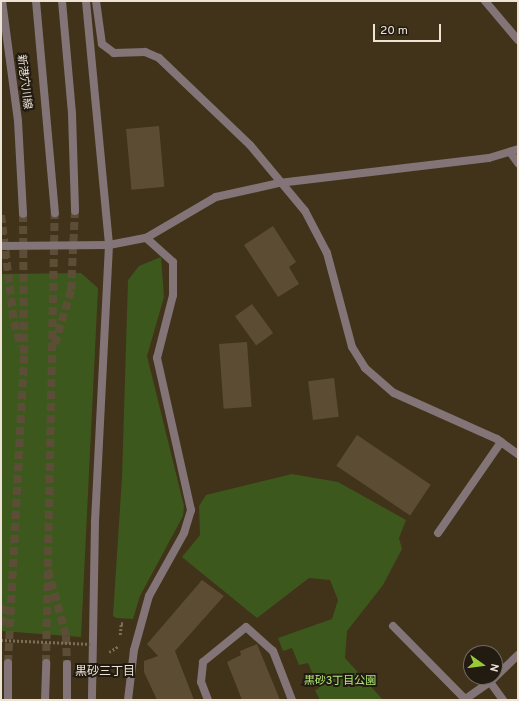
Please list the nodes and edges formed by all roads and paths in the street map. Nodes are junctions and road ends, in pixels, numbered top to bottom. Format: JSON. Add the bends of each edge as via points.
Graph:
{"nodes":[{"id":1,"x":2,"y":1,"type":"edge"},
{"id":2,"x":36,"y":1,"type":"edge"},
{"id":3,"x":62,"y":1,"type":"edge"},
{"id":4,"x":86,"y":1,"type":"edge"},
{"id":5,"x":96,"y":1,"type":"edge"},
{"id":6,"x":485,"y":1,"type":"edge"},
{"id":7,"x":518,"y":40,"type":"edge"},
{"id":8,"x":518,"y":149,"type":"edge"},
{"id":9,"x":510,"y":152,"type":"junction"},
{"id":10,"x":518,"y":162,"type":"edge"},
{"id":11,"x":279,"y":183,"type":"junction"},
{"id":12,"x":75,"y":211,"type":"tunnel mouth"},
{"id":13,"x":55,"y":213,"type":"tunnel mouth"},
{"id":14,"x":23,"y":214,"type":"tunnel mouth"},
{"id":15,"x":146,"y":238,"type":"junction"},
{"id":16,"x":109,"y":244,"type":"junction"},
{"id":17,"x":1,"y":246,"type":"edge"},
{"id":18,"x":501,"y":442,"type":"junction"},
{"id":19,"x":518,"y":454,"type":"edge"},
{"id":20,"x":438,"y":533,"type":"dead end"},
{"id":21,"x":393,"y":626,"type":"dead end"},
{"id":22,"x":1,"y":640,"type":"edge"},
{"id":23,"x":92,"y":644,"type":"junction"},
{"id":24,"x":116,"y":646,"type":"dead end"},
{"id":25,"x":108,"y":652,"type":"dead end"},
{"id":26,"x":518,"y":654,"type":"edge"},
{"id":27,"x":8,"y":663,"type":"tunnel mouth"},
{"id":28,"x":46,"y":663,"type":"tunnel mouth"},
{"id":29,"x":67,"y":664,"type":"tunnel mouth"},
{"id":30,"x":503,"y":669,"type":"edge"},
{"id":31,"x":486,"y":685,"type":"edge"},
{"id":32,"x":492,"y":685,"type":"edge"},
{"id":33,"x":8,"y":700,"type":"edge"},
{"id":34,"x":45,"y":700,"type":"edge"},
{"id":35,"x":67,"y":700,"type":"edge"},
{"id":36,"x":92,"y":700,"type":"edge"},
{"id":37,"x":128,"y":700,"type":"edge"},
{"id":38,"x":208,"y":700,"type":"edge"},
{"id":39,"x":292,"y":700,"type":"edge"},
{"id":40,"x":464,"y":700,"type":"edge"},
{"id":41,"x":503,"y":700,"type":"edge"}],
"edges":[{"from":1,"to":14,"type":"street","name":"新港穴川線","via":[[18,121]]},
{"from":2,"to":13,"type":"street","name":"新港穴川線"},
{"from":3,"to":12,"type":"street","via":[[72,114]]},
{"from":4,"to":16,"type":"street"},
{"from":5,"to":11,"type":"street","via":[[102,44],[114,53],[145,52],[159,58],[250,144]]},
{"from":6,"to":7,"type":"street"},
{"from":8,"to":9,"type":"street"},
{"from":9,"to":10,"type":"street"},
{"from":9,"to":11,"type":"street","via":[[490,158]]},
{"from":11,"to":15,"type":"street","via":[[216,197]]},
{"from":11,"to":18,"type":"street","via":[[305,211],[327,253],[352,347],[365,368],[394,393]]},
{"from":15,"to":16,"type":"street"},
{"from":15,"to":37,"type":"street","via":[[173,262],[173,295],[157,358],[191,510],[184,533],[149,596],[134,650]]},
{"from":16,"to":17,"type":"street","bridge":true},
{"from":16,"to":23,"type":"street"},
{"from":18,"to":19,"type":"street"},
{"from":18,"to":20,"type":"street"},
{"from":21,"to":40,"type":"street"},
{"from":22,"to":23,"type":"path","bridge":true},
{"from":23,"to":36,"type":"street"},
{"from":24,"to":25,"type":"path"},
{"from":26,"to":30,"type":"street"},
{"from":27,"to":33,"type":"street"},
{"from":28,"to":34,"type":"street"},
{"from":29,"to":35,"type":"street"},
{"from":31,"to":40,"type":"street"},
{"from":32,"to":41,"type":"street"},
{"from":38,"to":39,"type":"street","via":[[201,682],[203,662],[246,627],[273,651]]}]}
